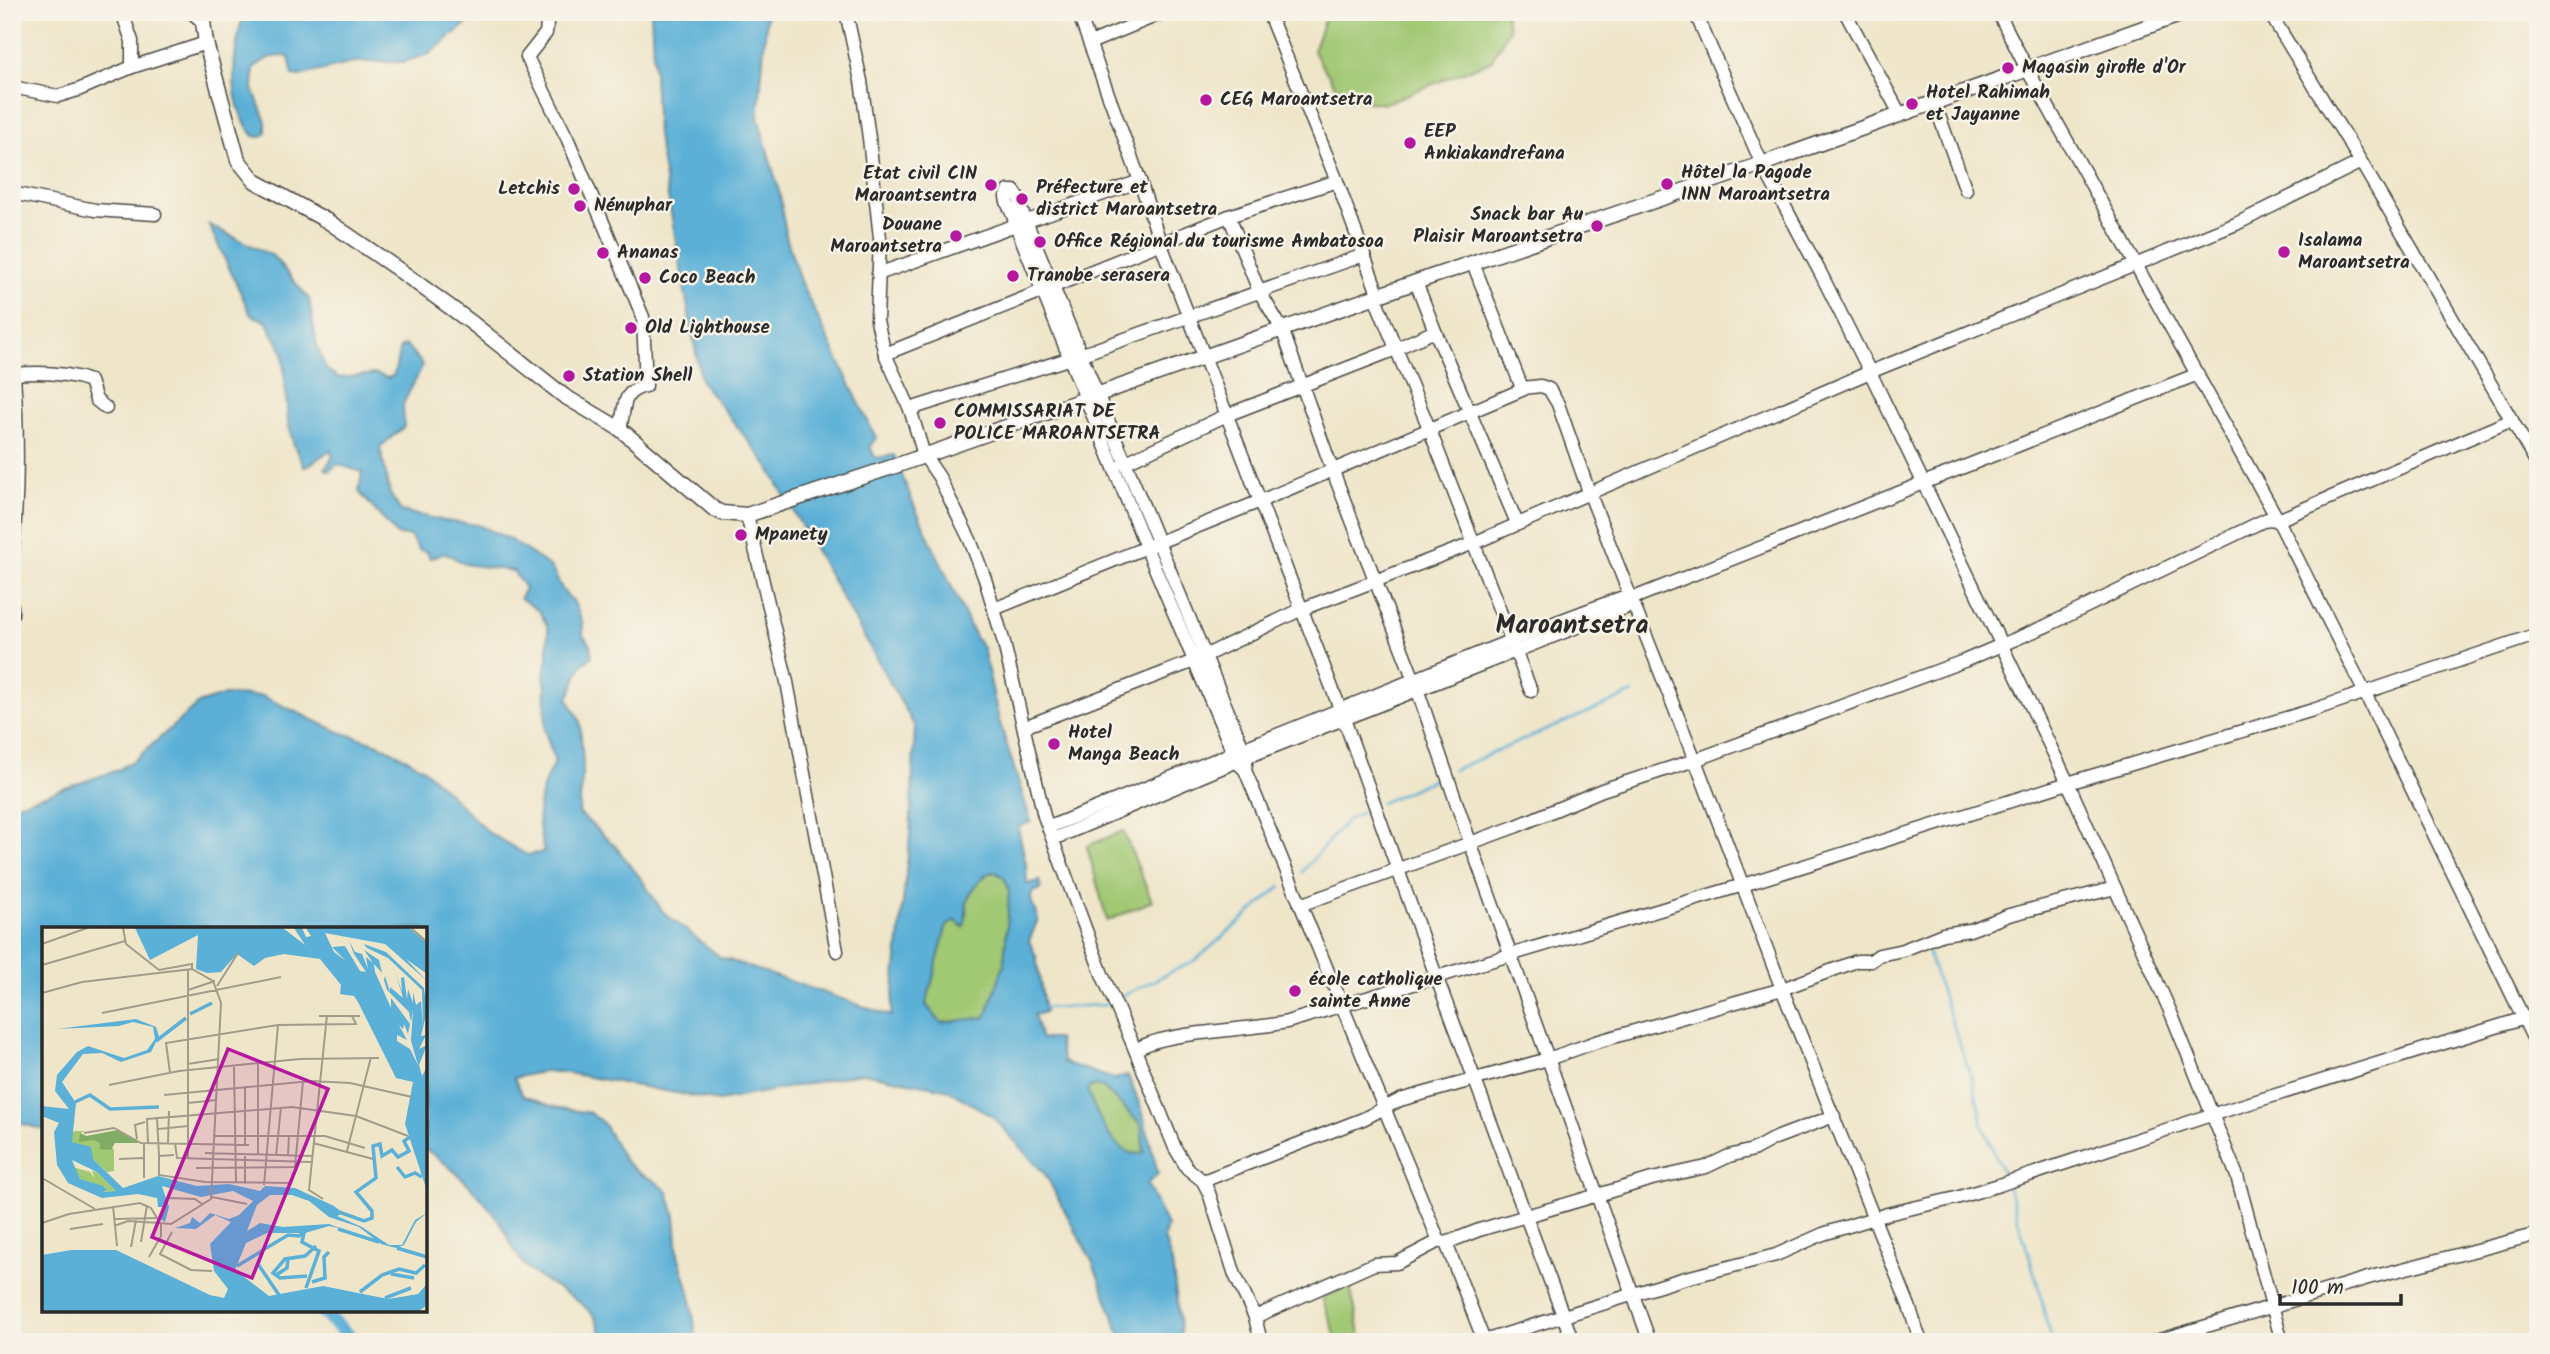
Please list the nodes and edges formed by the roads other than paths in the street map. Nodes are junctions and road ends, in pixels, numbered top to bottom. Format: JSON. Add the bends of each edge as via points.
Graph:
{"nodes":[{"id":1,"x":122,"y":12,"type":"edge"},
{"id":2,"x":191,"y":12,"type":"edge"},
{"id":3,"x":547,"y":12,"type":"edge"},
{"id":4,"x":846,"y":12,"type":"edge"},
{"id":5,"x":1078,"y":12,"type":"edge"},
{"id":6,"x":1165,"y":12,"type":"edge"},
{"id":7,"x":1268,"y":12,"type":"edge"},
{"id":8,"x":1695,"y":12,"type":"edge"},
{"id":9,"x":1845,"y":12,"type":"edge"},
{"id":10,"x":1998,"y":12,"type":"edge"},
{"id":11,"x":2188,"y":12,"type":"edge"},
{"id":12,"x":2269,"y":12,"type":"edge"},
{"id":13,"x":205,"y":17,"type":"edge"},
{"id":14,"x":206,"y":43,"type":"junction"},
{"id":15,"x":1090,"y":43,"type":"junction"},
{"id":16,"x":132,"y":67,"type":"junction"},
{"id":17,"x":2027,"y":69,"type":"junction"},
{"id":18,"x":12,"y":86,"type":"edge"},
{"id":19,"x":1934,"y":102,"type":"junction"},
{"id":20,"x":1900,"y":114,"type":"junction"},
{"id":21,"x":2361,"y":162,"type":"junction"},
{"id":22,"x":1762,"y":164,"type":"junction"},
{"id":23,"x":1140,"y":181,"type":"junction"},
{"id":24,"x":1337,"y":181,"type":"junction"},
{"id":25,"x":1966,"y":190,"type":"dead end"},
{"id":26,"x":12,"y":193,"type":"edge"},
{"id":27,"x":155,"y":214,"type":"dead end"},
{"id":28,"x":1229,"y":216,"type":"junction"},
{"id":29,"x":1021,"y":223,"type":"junction"},
{"id":30,"x":1160,"y":242,"type":"junction"},
{"id":31,"x":1364,"y":255,"type":"junction"},
{"id":32,"x":1473,"y":263,"type":"junction"},
{"id":33,"x":2135,"y":265,"type":"junction"},
{"id":34,"x":878,"y":274,"type":"junction"},
{"id":35,"x":1416,"y":282,"type":"junction"},
{"id":36,"x":1049,"y":289,"type":"junction"},
{"id":37,"x":1259,"y":291,"type":"junction"},
{"id":38,"x":1376,"y":297,"type":"junction"},
{"id":39,"x":1188,"y":318,"type":"junction"},
{"id":40,"x":1282,"y":330,"type":"junction"},
{"id":41,"x":1434,"y":331,"type":"junction"},
{"id":42,"x":1397,"y":348,"type":"junction"},
{"id":43,"x":12,"y":350,"type":"edge"},
{"id":44,"x":885,"y":354,"type":"junction"},
{"id":45,"x":1076,"y":356,"type":"junction"},
{"id":46,"x":1204,"y":357,"type":"junction"},
{"id":47,"x":1870,"y":372,"type":"junction"},
{"id":48,"x":14,"y":374,"type":"junction"},
{"id":49,"x":2198,"y":374,"type":"junction"},
{"id":50,"x":1302,"y":385,"type":"junction"},
{"id":51,"x":1524,"y":389,"type":"junction"},
{"id":52,"x":1092,"y":397,"type":"junction"},
{"id":53,"x":106,"y":408,"type":"dead end"},
{"id":54,"x":910,"y":409,"type":"junction"},
{"id":55,"x":1468,"y":412,"type":"junction"},
{"id":56,"x":1227,"y":415,"type":"junction"},
{"id":57,"x":2512,"y":420,"type":"junction"},
{"id":58,"x":1429,"y":428,"type":"junction"},
{"id":59,"x":620,"y":429,"type":"junction"},
{"id":60,"x":925,"y":456,"type":"junction"},
{"id":61,"x":1124,"y":463,"type":"junction"},
{"id":62,"x":2538,"y":466,"type":"edge"},
{"id":63,"x":1332,"y":469,"type":"junction"},
{"id":64,"x":1923,"y":482,"type":"junction"},
{"id":65,"x":1589,"y":492,"type":"junction"},
{"id":66,"x":1258,"y":502,"type":"junction"},
{"id":67,"x":747,"y":515,"type":"junction"},
{"id":68,"x":2278,"y":520,"type":"junction"},
{"id":69,"x":1517,"y":523,"type":"junction"},
{"id":70,"x":1474,"y":542,"type":"junction"},
{"id":71,"x":1152,"y":545,"type":"junction"},
{"id":72,"x":12,"y":556,"type":"edge"},
{"id":73,"x":1376,"y":579,"type":"junction"},
{"id":74,"x":1632,"y":599,"type":"junction"},
{"id":75,"x":12,"y":606,"type":"edge"},
{"id":76,"x":994,"y":609,"type":"junction"},
{"id":77,"x":1302,"y":609,"type":"junction"},
{"id":78,"x":12,"y":614,"type":"edge"},
{"id":79,"x":2538,"y":634,"type":"edge"},
{"id":80,"x":2001,"y":645,"type":"junction"},
{"id":81,"x":1512,"y":646,"type":"junction"},
{"id":82,"x":1200,"y":658,"type":"junction"},
{"id":83,"x":1415,"y":685,"type":"junction"},
{"id":84,"x":1531,"y":691,"type":"dead end"},
{"id":85,"x":2365,"y":693,"type":"junction"},
{"id":86,"x":1342,"y":715,"type":"junction"},
{"id":87,"x":1024,"y":727,"type":"junction"},
{"id":88,"x":1241,"y":758,"type":"junction"},
{"id":89,"x":1695,"y":760,"type":"junction"},
{"id":90,"x":2068,"y":783,"type":"junction"},
{"id":91,"x":1051,"y":833,"type":"junction"},
{"id":92,"x":1469,"y":842,"type":"junction"},
{"id":93,"x":1398,"y":869,"type":"junction"},
{"id":94,"x":1743,"y":886,"type":"junction"},
{"id":95,"x":2115,"y":888,"type":"junction"},
{"id":96,"x":1300,"y":905,"type":"junction"},
{"id":97,"x":836,"y":951,"type":"dead end"},
{"id":98,"x":1512,"y":955,"type":"junction"},
{"id":99,"x":1436,"y":976,"type":"junction"},
{"id":100,"x":1782,"y":989,"type":"junction"},
{"id":101,"x":1341,"y":1004,"type":"junction"},
{"id":102,"x":2525,"y":1018,"type":"junction"},
{"id":103,"x":2538,"y":1048,"type":"edge"},
{"id":104,"x":1136,"y":1050,"type":"junction"},
{"id":105,"x":1548,"y":1059,"type":"junction"},
{"id":106,"x":1475,"y":1079,"type":"junction"},
{"id":107,"x":1384,"y":1107,"type":"junction"},
{"id":108,"x":2211,"y":1115,"type":"junction"},
{"id":109,"x":1834,"y":1116,"type":"junction"},
{"id":110,"x":1203,"y":1181,"type":"junction"},
{"id":111,"x":1598,"y":1196,"type":"junction"},
{"id":112,"x":1527,"y":1217,"type":"junction"},
{"id":113,"x":1874,"y":1219,"type":"junction"},
{"id":114,"x":2538,"y":1234,"type":"edge"},
{"id":115,"x":1443,"y":1242,"type":"junction"},
{"id":116,"x":1633,"y":1293,"type":"junction"},
{"id":117,"x":2273,"y":1308,"type":"junction"},
{"id":118,"x":1255,"y":1317,"type":"junction"},
{"id":119,"x":1563,"y":1317,"type":"junction"},
{"id":120,"x":1261,"y":1342,"type":"edge"},
{"id":121,"x":1573,"y":1342,"type":"edge"},
{"id":122,"x":1650,"y":1342,"type":"edge"},
{"id":123,"x":1921,"y":1342,"type":"edge"},
{"id":124,"x":2154,"y":1342,"type":"edge"},
{"id":125,"x":2282,"y":1342,"type":"edge"}],
"edges":[{"from":1,"to":16,"type":"street","via":[[132,41]]},
{"from":2,"to":13,"type":"street"},
{"from":3,"to":59,"type":"street","via":[[546,33],[527,57],[568,140],[643,317],[646,386],[626,395]]},
{"from":4,"to":34,"type":"street","via":[[869,138],[880,238]]},
{"from":5,"to":15,"type":"street"},
{"from":6,"to":15,"type":"street"},
{"from":7,"to":24,"type":"street"},
{"from":8,"to":22,"type":"street"},
{"from":9,"to":20,"type":"street"},
{"from":10,"to":17,"type":"street"},
{"from":11,"to":17,"type":"main road"},
{"from":12,"to":21,"type":"street"},
{"from":13,"to":14,"type":"main road"},
{"from":14,"to":16,"type":"street"},
{"from":14,"to":59,"type":"main road","via":[[238,160],[255,181],[372,251],[564,396]]},
{"from":15,"to":23,"type":"street"},
{"from":16,"to":18,"type":"street","via":[[58,96]]},
{"from":17,"to":19,"type":"main road"},
{"from":17,"to":33,"type":"street"},
{"from":19,"to":20,"type":"main road"},
{"from":19,"to":25,"type":"street"},
{"from":20,"to":22,"type":"main road"},
{"from":21,"to":33,"type":"street","via":[[2258,214]]},
{"from":21,"to":57,"type":"street"},
{"from":22,"to":32,"type":"main road"},
{"from":22,"to":47,"type":"street"},
{"from":23,"to":29,"type":"street"},
{"from":23,"to":30,"type":"street"},
{"from":24,"to":28,"type":"street"},
{"from":24,"to":31,"type":"street"},
{"from":26,"to":27,"type":"street","via":[[95,210]]},
{"from":28,"to":30,"type":"street"},
{"from":28,"to":37,"type":"street"},
{"from":29,"to":34,"type":"street"},
{"from":29,"to":36,"type":"street"},
{"from":30,"to":36,"type":"street"},
{"from":30,"to":39,"type":"street"},
{"from":31,"to":37,"type":"street"},
{"from":31,"to":38,"type":"street"},
{"from":32,"to":35,"type":"main road"},
{"from":32,"to":51,"type":"street"},
{"from":33,"to":47,"type":"street"},
{"from":33,"to":49,"type":"street"},
{"from":34,"to":44,"type":"street","via":[[877,321]]},
{"from":35,"to":38,"type":"main road"},
{"from":35,"to":41,"type":"street"},
{"from":36,"to":44,"type":"street"},
{"from":36,"to":45,"type":"street"},
{"from":37,"to":39,"type":"street"},
{"from":37,"to":40,"type":"street"},
{"from":38,"to":40,"type":"main road"},
{"from":38,"to":42,"type":"street"},
{"from":39,"to":45,"type":"street"},
{"from":39,"to":46,"type":"street"},
{"from":40,"to":46,"type":"main road"},
{"from":40,"to":50,"type":"street"},
{"from":41,"to":42,"type":"street"},
{"from":41,"to":55,"type":"street"},
{"from":42,"to":50,"type":"street"},
{"from":42,"to":58,"type":"street"},
{"from":43,"to":48,"type":"street"},
{"from":44,"to":54,"type":"street"},
{"from":45,"to":52,"type":"street"},
{"from":45,"to":54,"type":"street"},
{"from":46,"to":52,"type":"main road"},
{"from":46,"to":56,"type":"street"},
{"from":47,"to":64,"type":"street"},
{"from":47,"to":65,"type":"street"},
{"from":48,"to":53,"type":"street","via":[[78,376],[90,381],[96,400]]},
{"from":48,"to":72,"type":"street","via":[[17,435]]},
{"from":49,"to":64,"type":"street"},
{"from":49,"to":68,"type":"street"},
{"from":50,"to":56,"type":"street"},
{"from":50,"to":63,"type":"street"},
{"from":51,"to":55,"type":"street"},
{"from":51,"to":65,"type":"street","via":[[1541,386],[1553,394]]},
{"from":52,"to":60,"type":"main road"},
{"from":52,"to":61,"type":"street"},
{"from":52,"to":71,"type":"street"},
{"from":54,"to":60,"type":"street"},
{"from":55,"to":58,"type":"street"},
{"from":55,"to":69,"type":"street"},
{"from":56,"to":61,"type":"street"},
{"from":56,"to":66,"type":"street"},
{"from":57,"to":62,"type":"street"},
{"from":57,"to":68,"type":"street"},
{"from":58,"to":63,"type":"street"},
{"from":58,"to":70,"type":"street"},
{"from":59,"to":67,"type":"main road","via":[[714,509]]},
{"from":60,"to":67,"type":"main road"},
{"from":60,"to":76,"type":"street","via":[[970,540]]},
{"from":61,"to":71,"type":"street"},
{"from":63,"to":66,"type":"street"},
{"from":63,"to":73,"type":"street"},
{"from":64,"to":74,"type":"street"},
{"from":64,"to":80,"type":"street"},
{"from":65,"to":69,"type":"street"},
{"from":65,"to":74,"type":"street"},
{"from":66,"to":71,"type":"street"},
{"from":66,"to":77,"type":"street"},
{"from":67,"to":97,"type":"street","via":[[787,682]]},
{"from":68,"to":80,"type":"street","via":[[2267,519]]},
{"from":68,"to":85,"type":"street"},
{"from":69,"to":70,"type":"street"},
{"from":70,"to":73,"type":"street"},
{"from":70,"to":81,"type":"street"},
{"from":71,"to":76,"type":"street"},
{"from":71,"to":82,"type":"street"},
{"from":73,"to":77,"type":"street"},
{"from":73,"to":83,"type":"street"},
{"from":74,"to":81,"type":"street","via":[[1623,597]]},
{"from":74,"to":89,"type":"street"},
{"from":75,"to":78,"type":"street"},
{"from":76,"to":87,"type":"street"},
{"from":77,"to":82,"type":"street"},
{"from":77,"to":86,"type":"street"},
{"from":79,"to":85,"type":"street"},
{"from":80,"to":89,"type":"street"},
{"from":80,"to":90,"type":"street"},
{"from":81,"to":83,"type":"street"},
{"from":81,"to":84,"type":"street"},
{"from":82,"to":87,"type":"street"},
{"from":82,"to":88,"type":"street"},
{"from":83,"to":86,"type":"street"},
{"from":83,"to":92,"type":"street"},
{"from":85,"to":90,"type":"street"},
{"from":85,"to":102,"type":"street"},
{"from":86,"to":88,"type":"street"},
{"from":86,"to":93,"type":"street"},
{"from":87,"to":91,"type":"street"},
{"from":88,"to":91,"type":"street"},
{"from":88,"to":96,"type":"street"},
{"from":89,"to":92,"type":"street","via":[[1602,790]]},
{"from":89,"to":94,"type":"street"},
{"from":90,"to":94,"type":"street"},
{"from":90,"to":95,"type":"street"},
{"from":91,"to":104,"type":"street","via":[[1113,1002]]},
{"from":92,"to":93,"type":"street"},
{"from":92,"to":98,"type":"street"},
{"from":93,"to":96,"type":"street"},
{"from":93,"to":99,"type":"street"},
{"from":94,"to":98,"type":"street"},
{"from":94,"to":100,"type":"street"},
{"from":95,"to":100,"type":"street","via":[[1943,934]]},
{"from":95,"to":108,"type":"street"},
{"from":96,"to":101,"type":"street"},
{"from":98,"to":99,"type":"street"},
{"from":98,"to":105,"type":"street"},
{"from":99,"to":101,"type":"street"},
{"from":99,"to":106,"type":"street"},
{"from":100,"to":105,"type":"street"},
{"from":100,"to":109,"type":"street"},
{"from":101,"to":104,"type":"street","via":[[1268,1026],[1163,1039]]},
{"from":101,"to":107,"type":"street"},
{"from":102,"to":103,"type":"street"},
{"from":102,"to":108,"type":"street"},
{"from":104,"to":110,"type":"street","via":[[1175,1149]]},
{"from":105,"to":106,"type":"street"},
{"from":105,"to":111,"type":"street"},
{"from":106,"to":107,"type":"street"},
{"from":106,"to":112,"type":"street"},
{"from":107,"to":110,"type":"street"},
{"from":107,"to":115,"type":"street"},
{"from":108,"to":113,"type":"street","via":[[1999,1185]]},
{"from":108,"to":117,"type":"street","via":[[2237,1176]]},
{"from":109,"to":111,"type":"street","via":[[1706,1167]]},
{"from":109,"to":113,"type":"street"},
{"from":110,"to":118,"type":"street","via":[[1235,1275]]},
{"from":111,"to":112,"type":"street"},
{"from":111,"to":116,"type":"street"},
{"from":112,"to":115,"type":"street"},
{"from":112,"to":119,"type":"street"},
{"from":113,"to":116,"type":"street","via":[[1776,1255]]},
{"from":113,"to":123,"type":"street"},
{"from":114,"to":117,"type":"street"},
{"from":115,"to":118,"type":"street","via":[[1396,1263],[1374,1264]]},
{"from":115,"to":119,"type":"street","via":[[1484,1341]]},
{"from":116,"to":119,"type":"street"},
{"from":116,"to":122,"type":"street"},
{"from":117,"to":124,"type":"street"},
{"from":117,"to":125,"type":"street"},
{"from":118,"to":120,"type":"street"},
{"from":119,"to":121,"type":"street"}]}
